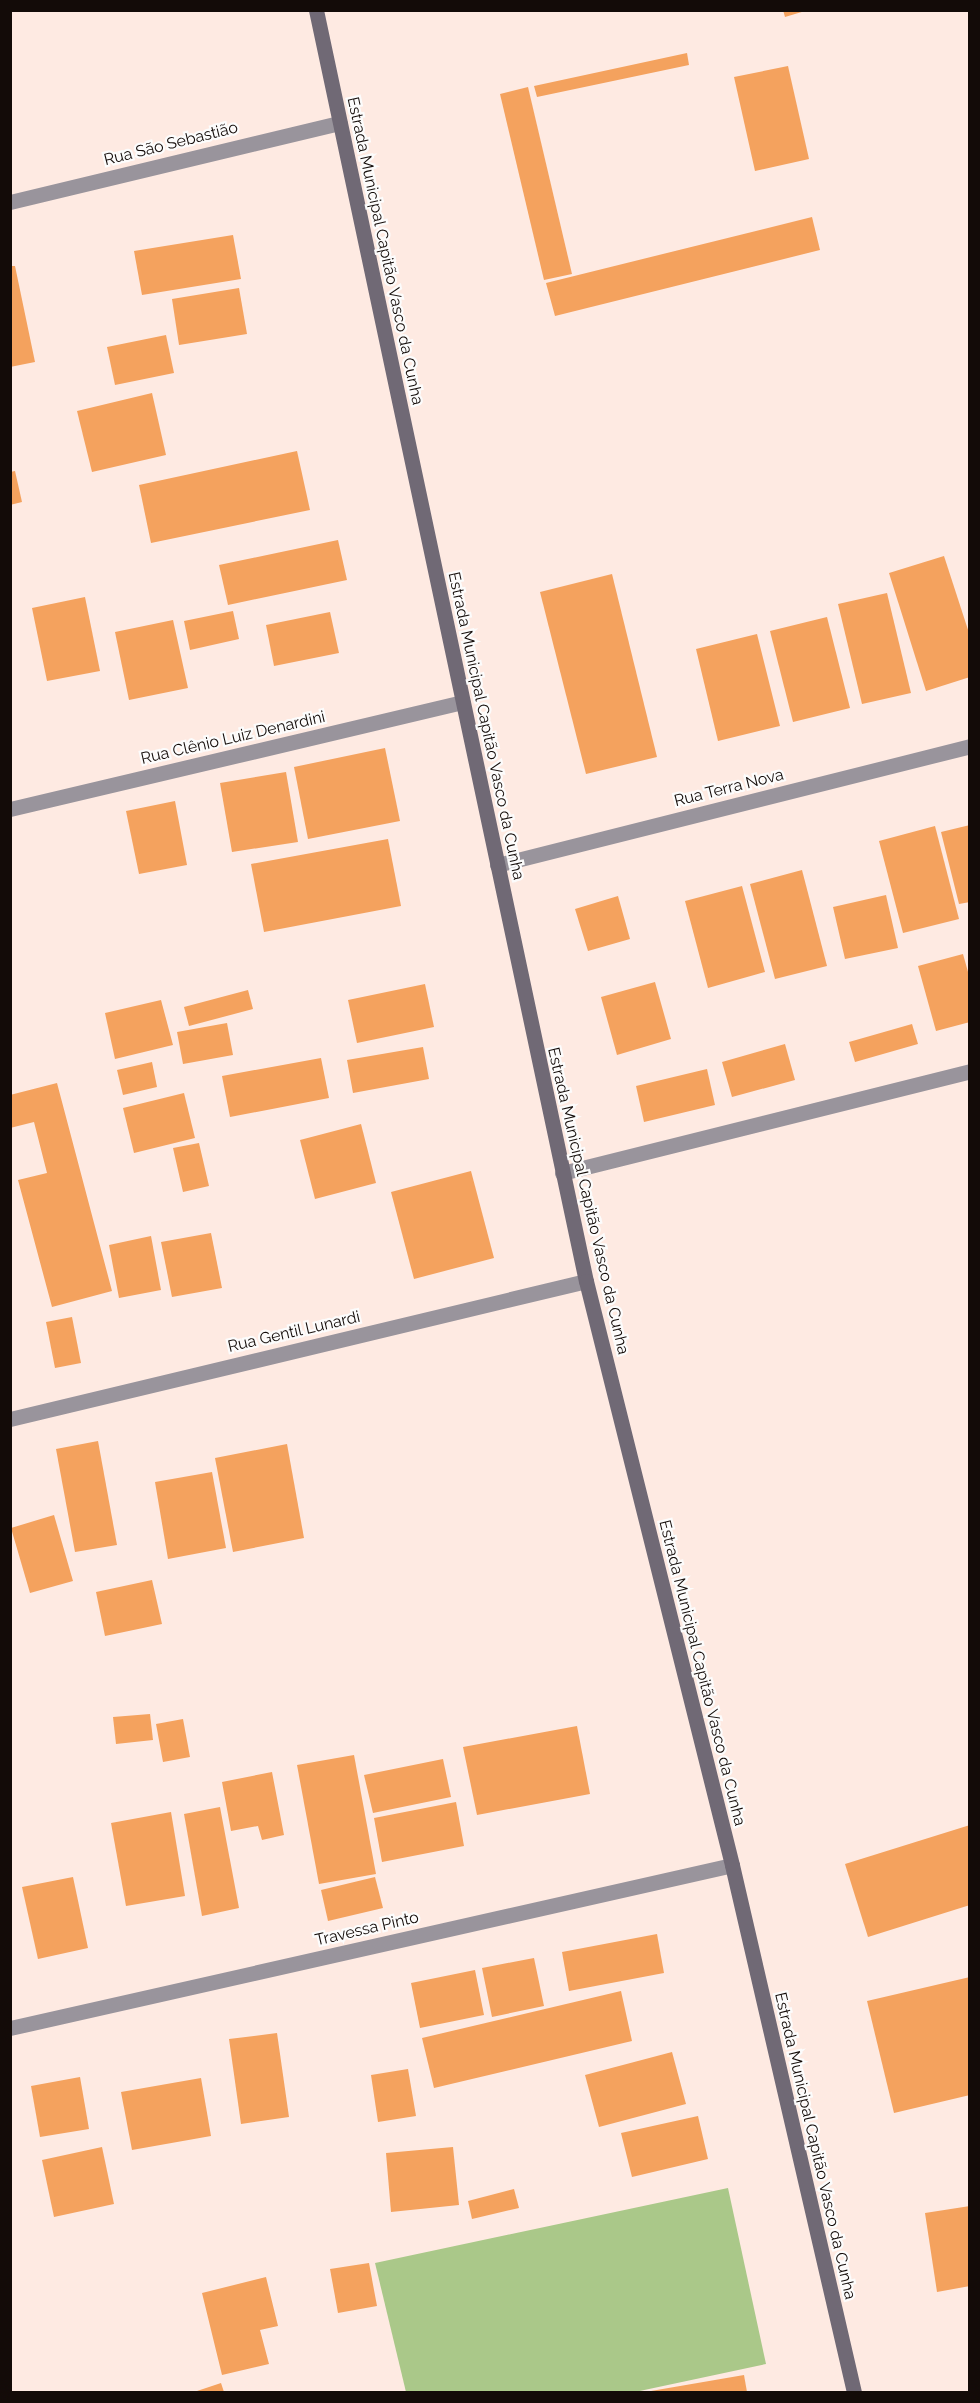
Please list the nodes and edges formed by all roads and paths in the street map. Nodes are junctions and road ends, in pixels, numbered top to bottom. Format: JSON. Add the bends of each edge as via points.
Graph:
{"nodes":[{"id":1,"x":316,"y":10,"type":"edge"},
{"id":2,"x":340,"y":123,"type":"junction"},
{"id":3,"x":10,"y":202,"type":"edge"},
{"id":4,"x":463,"y":702,"type":"junction"},
{"id":5,"x":969,"y":746,"type":"edge"},
{"id":6,"x":10,"y":809,"type":"edge"},
{"id":7,"x":497,"y":865,"type":"junction"},
{"id":8,"x":969,"y":1071,"type":"edge"},
{"id":9,"x":562,"y":1173,"type":"junction"},
{"id":10,"x":585,"y":1281,"type":"junction"},
{"id":11,"x":10,"y":1419,"type":"edge"},
{"id":12,"x":732,"y":1865,"type":"junction"},
{"id":13,"x":10,"y":2028,"type":"edge"},
{"id":14,"x":854,"y":2392,"type":"edge"}],
"edges":[{"from":1,"to":2,"type":"street","name":"Estrada Municipal Capitão Vasco da Cunha"},
{"from":2,"to":3,"type":"street","name":"Rua São Sebastião"},
{"from":2,"to":4,"type":"street","name":"Estrada Municipal Capitão Vasco da Cunha"},
{"from":4,"to":6,"type":"street","name":"Rua Clênio Luiz Denardini"},
{"from":4,"to":7,"type":"street","name":"Estrada Municipal Capitão Vasco da Cunha"},
{"from":5,"to":7,"type":"street","name":"Rua Terra Nova"},
{"from":7,"to":9,"type":"street","name":"Estrada Municipal Capitão Vasco da Cunha"},
{"from":8,"to":9,"type":"street"},
{"from":9,"to":10,"type":"street","name":"Estrada Municipal Capitão Vasco da Cunha"},
{"from":10,"to":11,"type":"street","name":"Rua Gentil Lunardi"},
{"from":10,"to":12,"type":"street","name":"Estrada Municipal Capitão Vasco da Cunha"},
{"from":12,"to":13,"type":"street","name":"Travessa Pinto"},
{"from":12,"to":14,"type":"street","name":"Estrada Municipal Capitão Vasco da Cunha"}]}
